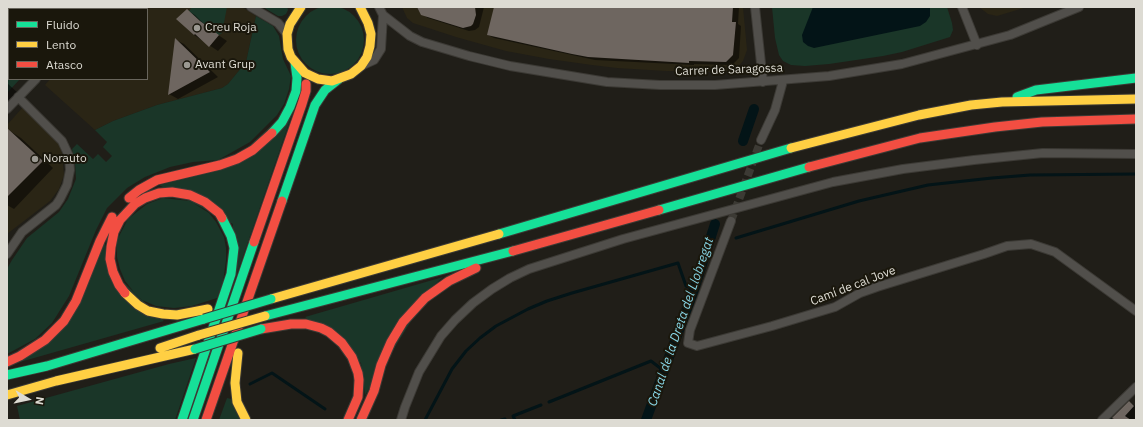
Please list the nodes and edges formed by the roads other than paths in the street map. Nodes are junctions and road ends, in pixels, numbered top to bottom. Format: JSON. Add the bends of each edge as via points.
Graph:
{"nodes":[{"id":1,"x":251,"y":7,"type":"edge"},
{"id":2,"x":301,"y":7,"type":"edge"},
{"id":3,"x":755,"y":7,"type":"edge"},
{"id":4,"x":962,"y":7,"type":"edge"},
{"id":5,"x":1079,"y":7,"type":"edge"},
{"id":6,"x":360,"y":9,"type":"edge"},
{"id":7,"x":381,"y":11,"type":"edge"},
{"id":8,"x":287,"y":34,"type":"junction"},
{"id":9,"x":977,"y":45,"type":"junction"},
{"id":10,"x":295,"y":63,"type":"junction"},
{"id":11,"x":361,"y":66,"type":"junction"},
{"id":12,"x":305,"y":73,"type":"junction"},
{"id":13,"x":1136,"y":78,"type":"edge"},
{"id":14,"x":340,"y":79,"type":"junction"},
{"id":15,"x":35,"y":80,"type":"edge"},
{"id":16,"x":783,"y":81,"type":"junction"},
{"id":17,"x":763,"y":82,"type":"junction"},
{"id":18,"x":18,"y":97,"type":"junction"},
{"id":19,"x":1136,"y":99,"type":"edge"},
{"id":20,"x":1002,"y":102,"type":"junction"},
{"id":21,"x":7,"y":109,"type":"edge"},
{"id":22,"x":1136,"y":121,"type":"edge"},
{"id":23,"x":306,"y":128,"type":"junction"},
{"id":24,"x":761,"y":140,"type":"tunnel mouth"},
{"id":25,"x":1136,"y":154,"type":"edge"},
{"id":26,"x":731,"y":221,"type":"tunnel mouth"},
{"id":27,"x":544,"y":243,"type":"junction"},
{"id":28,"x":7,"y":254,"type":"edge"},
{"id":29,"x":422,"y":255,"type":"junction"},
{"id":30,"x":1136,"y":311,"type":"edge"},
{"id":31,"x":238,"y":352,"type":"junction"},
{"id":32,"x":7,"y":362,"type":"edge"},
{"id":33,"x":7,"y":375,"type":"edge"},
{"id":34,"x":56,"y":381,"type":"junction"},
{"id":35,"x":1136,"y":387,"type":"edge"},
{"id":36,"x":7,"y":395,"type":"edge"},
{"id":37,"x":182,"y":420,"type":"edge"},
{"id":38,"x":193,"y":420,"type":"edge"},
{"id":39,"x":206,"y":420,"type":"edge"},
{"id":40,"x":212,"y":420,"type":"edge"},
{"id":41,"x":246,"y":420,"type":"edge"},
{"id":42,"x":348,"y":420,"type":"edge"},
{"id":43,"x":361,"y":420,"type":"edge"},
{"id":44,"x":401,"y":420,"type":"edge"},
{"id":45,"x":1102,"y":420,"type":"edge"}],
"edges":[{"from":1,"to":8,"type":"street","via":[[278,23]]},
{"from":2,"to":8,"type":"main road","via":[[294,15]]},
{"from":3,"to":17,"type":"street"},
{"from":4,"to":9,"type":"street"},
{"from":5,"to":9,"type":"street","name":"Carrer de Saragossa","via":[[1010,35]]},
{"from":6,"to":11,"type":"main road","via":[[371,34],[367,57]]},
{"from":7,"to":11,"type":"street","via":[[381,49],[374,60]]},
{"from":7,"to":17,"type":"street","name":"Carrer de Saragossa","via":[[404,32],[422,42],[517,67],[607,82],[715,85]]},
{"from":8,"to":10,"type":"main road","via":[[288,49]]},
{"from":9,"to":16,"type":"street","name":"Carrer de Saragossa","via":[[876,69]]},
{"from":10,"to":12,"type":"main road"},
{"from":10,"to":32,"type":"main road","via":[[296,91],[290,107],[270,136],[237,160],[157,180],[139,190],[119,207],[109,221],[76,300],[64,321],[45,340]]},
{"from":11,"to":14,"type":"main road"},
{"from":12,"to":14,"type":"main road","via":[[325,80]]},
{"from":12,"to":38,"type":"main road","via":[[306,91],[302,104]]},
{"from":13,"to":20,"type":"main road","via":[[1036,90]]},
{"from":14,"to":23,"type":"main road","via":[[319,97]]},
{"from":15,"to":18,"type":"street"},
{"from":16,"to":17,"type":"street","name":"Carrer de Saragossa"},
{"from":16,"to":24,"type":"street","via":[[775,110]]},
{"from":18,"to":21,"type":"street"},
{"from":18,"to":28,"type":"street","via":[[62,141],[69,156],[70,170],[67,186],[56,205],[22,232]]},
{"from":19,"to":20,"type":"main road"},
{"from":20,"to":29,"type":"main road","via":[[940,110],[881,124]]},
{"from":22,"to":27,"type":"main road","via":[[1042,122],[920,138]]},
{"from":23,"to":31,"type":"main road","via":[[299,169]]},
{"from":23,"to":39,"type":"main road"},
{"from":25,"to":44,"type":"street","via":[[1043,154],[974,160],[903,169],[833,182],[623,239],[529,270],[510,278],[473,303],[441,336],[419,372]]},
{"from":26,"to":30,"type":"street","name":"Camí de cal Jove","via":[[690,330],[688,343],[697,346],[835,307],[860,293],[1007,246],[1031,244],[1055,252]]},
{"from":27,"to":34,"type":"main road","bridge":true,"via":[[265,316]]},
{"from":27,"to":43,"type":"main road","via":[[477,267],[449,281],[425,298],[403,322],[391,342]]},
{"from":29,"to":33,"type":"main road","bridge":true,"via":[[47,366]]},
{"from":29,"to":37,"type":"main road","via":[[340,273],[274,290],[208,309],[177,315],[163,314],[148,311],[127,296],[113,272],[110,259],[114,232],[120,220],[135,204],[159,193],[190,195],[219,213],[234,248],[231,274]]},
{"from":31,"to":40,"type":"main road"},
{"from":31,"to":41,"type":"main road","via":[[235,383],[237,402]]},
{"from":34,"to":36,"type":"main road"},
{"from":34,"to":42,"type":"main road","bridge":true,"via":[[195,349],[261,329],[306,324],[329,332],[342,342],[352,357],[358,372],[358,397]]},
{"from":35,"to":45,"type":"street"}]}
